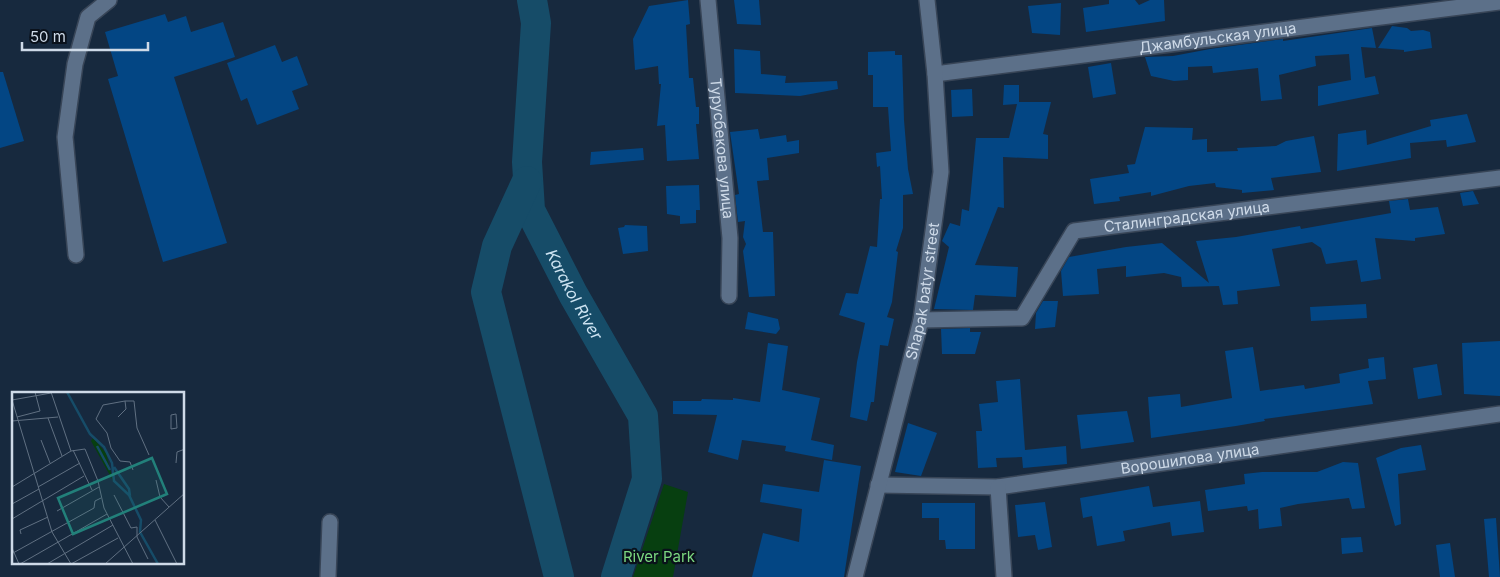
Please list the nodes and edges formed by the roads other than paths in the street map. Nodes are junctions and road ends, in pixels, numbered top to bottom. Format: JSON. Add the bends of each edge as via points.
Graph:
{"nodes":[{"id":1,"x":109,"y":0,"type":"edge"},
{"id":2,"x":708,"y":0,"type":"edge"},
{"id":3,"x":928,"y":0,"type":"edge"},
{"id":4,"x":1500,"y":2,"type":"edge"},
{"id":5,"x":936,"y":74,"type":"junction"},
{"id":6,"x":1500,"y":178,"type":"edge"},
{"id":7,"x":76,"y":255,"type":"dead end"},
{"id":8,"x":729,"y":296,"type":"dead end"},
{"id":9,"x":921,"y":320,"type":"junction"},
{"id":10,"x":1500,"y":414,"type":"edge"},
{"id":11,"x":878,"y":485,"type":"junction"},
{"id":12,"x":998,"y":487,"type":"junction"},
{"id":13,"x":330,"y":522,"type":"dead end"},
{"id":14,"x":328,"y":577,"type":"edge"},
{"id":15,"x":855,"y":577,"type":"edge"},
{"id":16,"x":1004,"y":577,"type":"edge"}],
"edges":[{"from":1,"to":7,"type":"street","via":[[88,17],[75,64],[65,137]]},
{"from":2,"to":8,"type":"street","name":"Турусбекова улица","via":[[730,238]]},
{"from":3,"to":5,"type":"street","name":"Shapak batyr street"},
{"from":4,"to":5,"type":"street","name":"Джамбульская улица"},
{"from":5,"to":9,"type":"street","name":"Shapak batyr street","via":[[941,172]]},
{"from":6,"to":9,"type":"street","name":"Сталинградская улица","via":[[1074,231],[1022,318]]},
{"from":9,"to":11,"type":"street","name":"Shapak batyr street"},
{"from":10,"to":12,"type":"street","name":"Ворошилова улица"},
{"from":11,"to":12,"type":"street","name":"Ворошилова улица"},
{"from":11,"to":15,"type":"street","name":"Shapak batyr street"},
{"from":12,"to":16,"type":"street"},
{"from":13,"to":14,"type":"street"}]}
